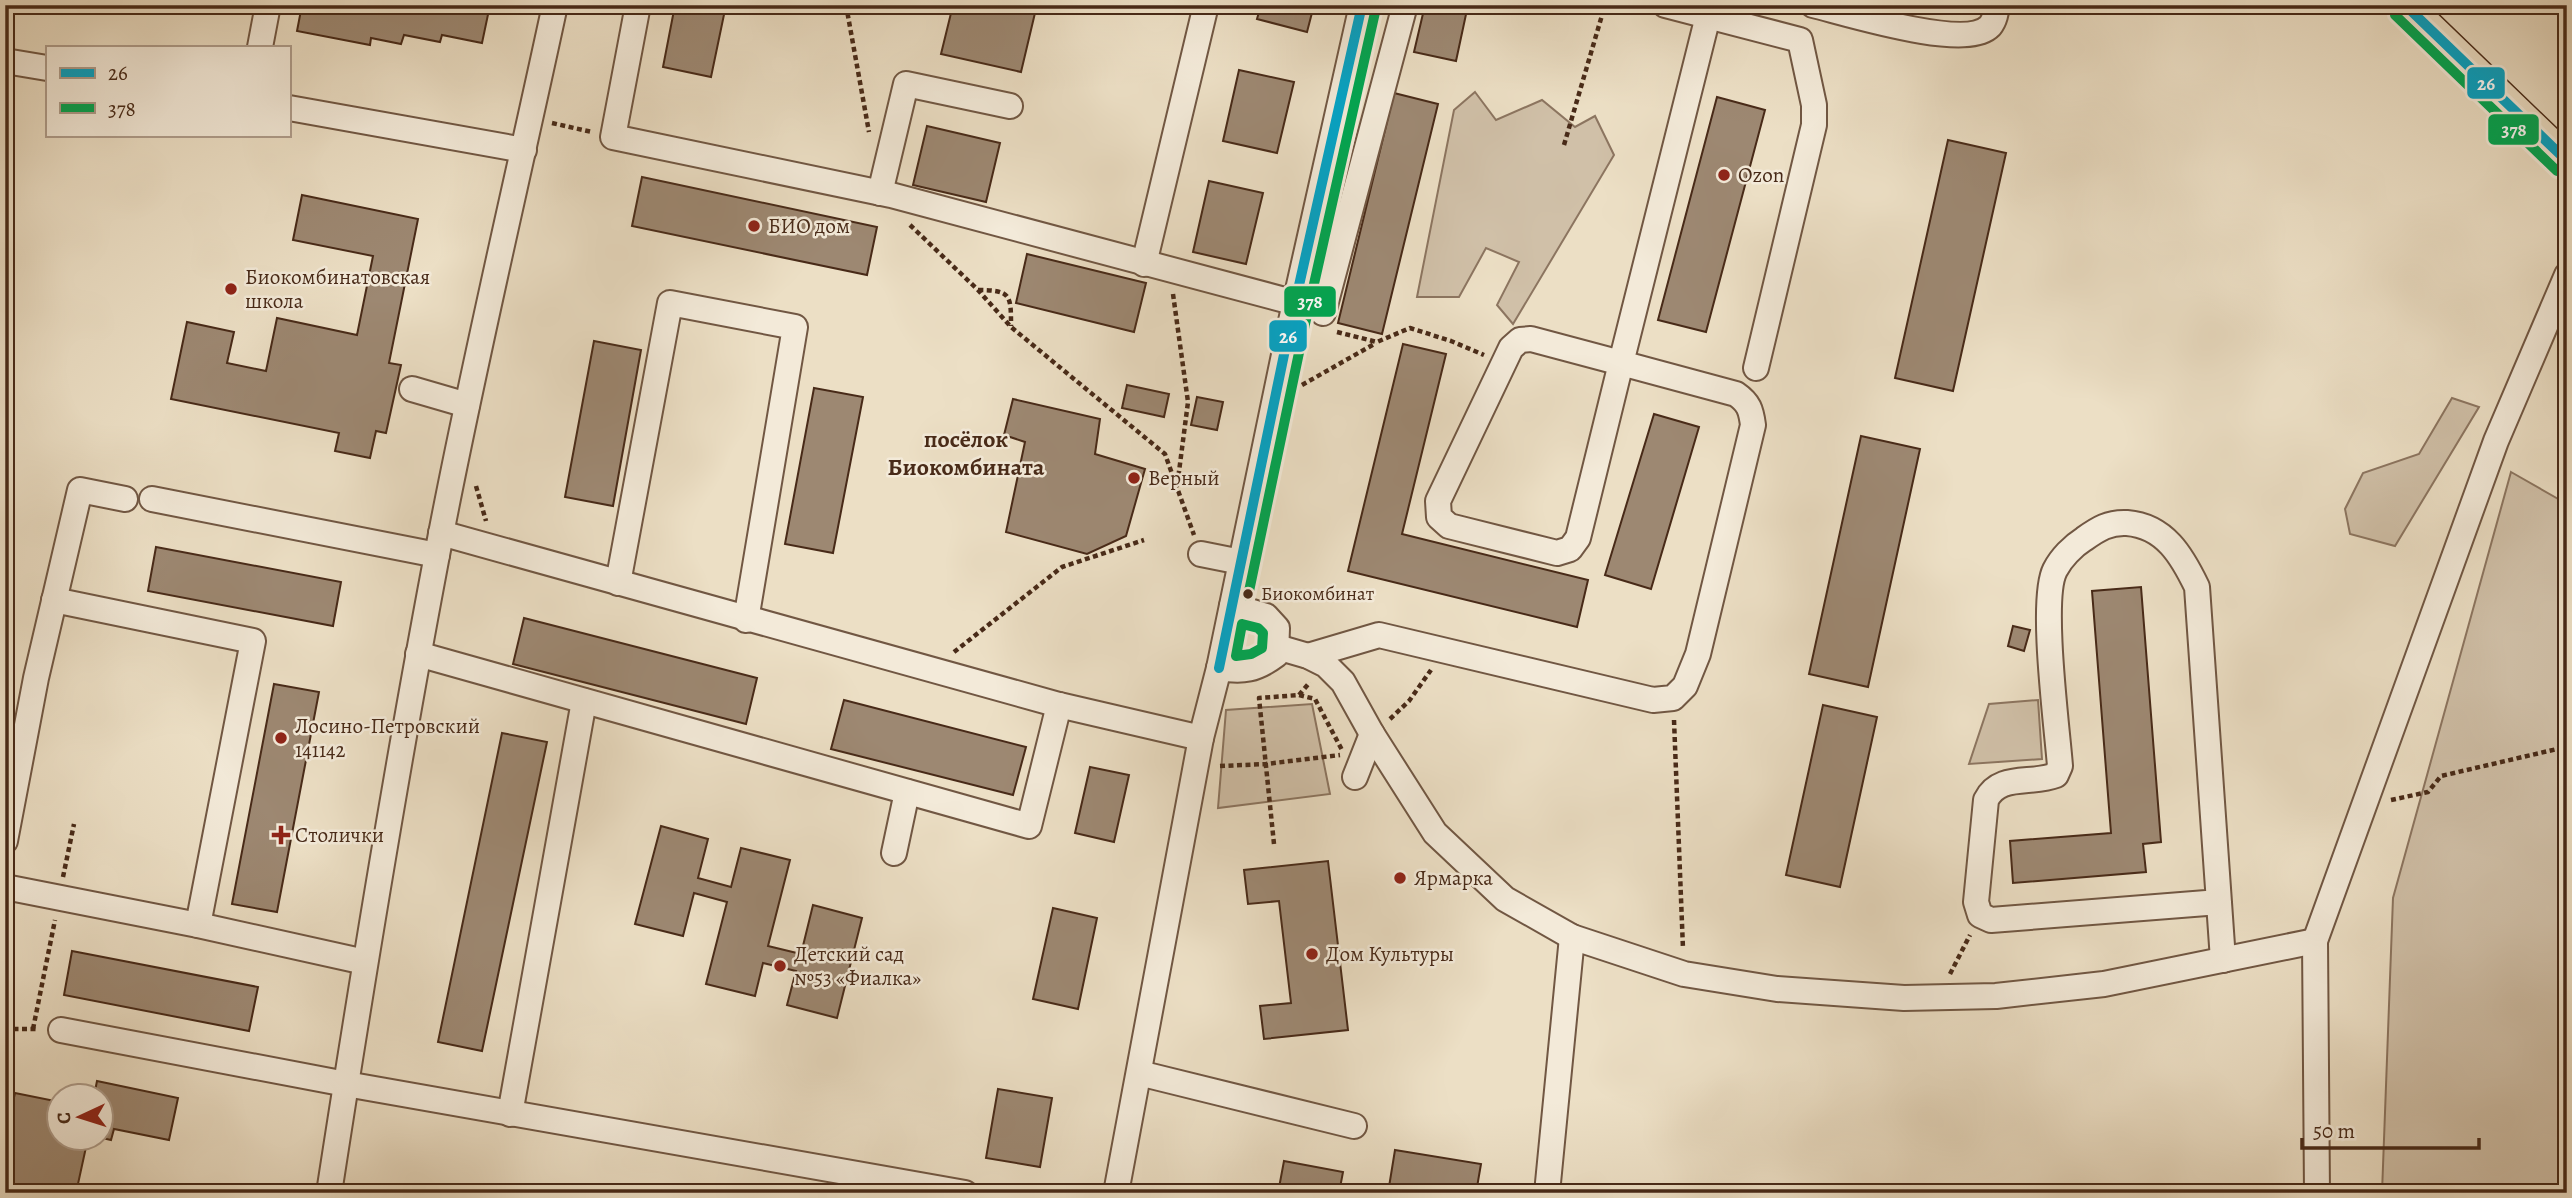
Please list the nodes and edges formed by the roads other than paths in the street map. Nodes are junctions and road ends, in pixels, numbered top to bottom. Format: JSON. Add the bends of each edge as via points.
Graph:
{"nodes":[{"id":1,"x":268,"y":5,"type":"edge"},
{"id":2,"x":555,"y":5,"type":"edge"},
{"id":3,"x":638,"y":5,"type":"edge"},
{"id":4,"x":1206,"y":5,"type":"edge"},
{"id":5,"x":1362,"y":5,"type":"edge"},
{"id":6,"x":1405,"y":5,"type":"edge"},
{"id":7,"x":1665,"y":5,"type":"edge"},
{"id":8,"x":1807,"y":5,"type":"edge"},
{"id":9,"x":1813,"y":5,"type":"edge"},
{"id":10,"x":1997,"y":5,"type":"edge"},
{"id":11,"x":2405,"y":5,"type":"edge"},
{"id":12,"x":1717,"y":14,"type":"edge"},
{"id":13,"x":1800,"y":40,"type":"junction"},
{"id":14,"x":260,"y":46,"type":"edge"},
{"id":15,"x":5,"y":61,"type":"edge"},
{"id":16,"x":46,"y":68,"type":"edge"},
{"id":17,"x":1010,"y":106,"type":"dead end"},
{"id":18,"x":290,"y":108,"type":"edge"},
{"id":19,"x":524,"y":150,"type":"junction"},
{"id":20,"x":2567,"y":161,"type":"edge"},
{"id":21,"x":885,"y":194,"type":"junction"},
{"id":22,"x":1144,"y":264,"type":"junction"},
{"id":23,"x":2567,"y":275,"type":"edge"},
{"id":24,"x":1296,"y":303,"type":"junction"},
{"id":25,"x":1327,"y":322,"type":"road end"},
{"id":26,"x":1621,"y":363,"type":"junction"},
{"id":27,"x":1756,"y":368,"type":"dead end"},
{"id":28,"x":412,"y":389,"type":"dead end"},
{"id":29,"x":467,"y":405,"type":"junction"},
{"id":30,"x":125,"y":499,"type":"dead end"},
{"id":31,"x":152,"y":499,"type":"dead end"},
{"id":32,"x":439,"y":544,"type":"junction"},
{"id":33,"x":1201,"y":554,"type":"road end"},
{"id":34,"x":1241,"y":562,"type":"junction"},
{"id":35,"x":618,"y":583,"type":"junction"},
{"id":36,"x":54,"y":600,"type":"junction"},
{"id":37,"x":1232,"y":606,"type":"junction"},
{"id":38,"x":746,"y":620,"type":"junction"},
{"id":39,"x":1277,"y":647,"type":"junction"},
{"id":40,"x":418,"y":654,"type":"junction"},
{"id":41,"x":1308,"y":656,"type":"junction"},
{"id":42,"x":1219,"y":668,"type":"junction"},
{"id":43,"x":584,"y":701,"type":"junction"},
{"id":44,"x":1059,"y":705,"type":"junction"},
{"id":45,"x":1372,"y":734,"type":"junction"},
{"id":46,"x":1199,"y":750,"type":"junction"},
{"id":47,"x":1355,"y":777,"type":"dead end"},
{"id":48,"x":908,"y":792,"type":"junction"},
{"id":49,"x":5,"y":841,"type":"edge"},
{"id":50,"x":894,"y":853,"type":"dead end"},
{"id":51,"x":5,"y":887,"type":"edge"},
{"id":52,"x":2219,"y":902,"type":"junction"},
{"id":53,"x":198,"y":925,"type":"junction"},
{"id":54,"x":1572,"y":937,"type":"junction"},
{"id":55,"x":2315,"y":941,"type":"junction"},
{"id":56,"x":2223,"y":960,"type":"junction"},
{"id":57,"x":365,"y":962,"type":"junction"},
{"id":58,"x":61,"y":1030,"type":"road end"},
{"id":59,"x":1139,"y":1073,"type":"junction"},
{"id":60,"x":346,"y":1084,"type":"junction"},
{"id":61,"x":510,"y":1114,"type":"junction"},
{"id":62,"x":1354,"y":1126,"type":"dead end"},
{"id":63,"x":328,"y":1193,"type":"edge"},
{"id":64,"x":965,"y":1193,"type":"edge"},
{"id":65,"x":1116,"y":1193,"type":"edge"},
{"id":66,"x":1547,"y":1193,"type":"edge"},
{"id":67,"x":2317,"y":1193,"type":"edge"}],
"edges":[{"from":1,"to":14,"type":"street"},
{"from":2,"to":19,"type":"street"},
{"from":3,"to":21,"type":"street","via":[[613,138]]},
{"from":4,"to":22,"type":"street"},
{"from":5,"to":24,"type":"street"},
{"from":6,"to":25,"type":"street"},
{"from":7,"to":12,"type":"street"},
{"from":8,"to":13,"type":"street"},
{"from":9,"to":10,"type":"street","via":[[1951,36],[1982,31],[1989,26]]},
{"from":11,"to":20,"type":"main road"},
{"from":12,"to":13,"type":"street"},
{"from":12,"to":26,"type":"street"},
{"from":13,"to":27,"type":"street","via":[[1814,125]]},
{"from":15,"to":16,"type":"street"},
{"from":17,"to":21,"type":"street","via":[[906,84]]},
{"from":18,"to":19,"type":"street"},
{"from":19,"to":29,"type":"street"},
{"from":21,"to":22,"type":"street"},
{"from":22,"to":24,"type":"street"},
{"from":23,"to":55,"type":"street","via":[[2496,441]]},
{"from":24,"to":34,"type":"street"},
{"from":26,"to":26,"type":"street","via":[[1520,340],[1511,348],[1438,501],[1439,517],[1449,526],[1557,553],[1570,549],[1578,538]]},
{"from":26,"to":41,"type":"street","via":[[1736,394],[1751,409],[1753,425],[1698,654],[1685,686],[1673,698],[1653,700],[1379,635]]},
{"from":28,"to":29,"type":"street"},
{"from":29,"to":32,"type":"street"},
{"from":30,"to":36,"type":"street","via":[[80,490]]},
{"from":31,"to":32,"type":"street"},
{"from":32,"to":35,"type":"street"},
{"from":32,"to":40,"type":"street"},
{"from":33,"to":34,"type":"street"},
{"from":34,"to":37,"type":"street"},
{"from":35,"to":38,"type":"street"},
{"from":35,"to":38,"type":"street","via":[[670,303],[795,327]]},
{"from":36,"to":49,"type":"street"},
{"from":36,"to":53,"type":"street","via":[[253,641]]},
{"from":37,"to":39,"type":"street","via":[[1266,616],[1277,628]]},
{"from":37,"to":42,"type":"street"},
{"from":38,"to":44,"type":"street"},
{"from":39,"to":41,"type":"street"},
{"from":39,"to":42,"type":"street","via":[[1276,655],[1251,670]]},
{"from":40,"to":43,"type":"street"},
{"from":40,"to":57,"type":"street"},
{"from":41,"to":45,"type":"street","via":[[1326,665],[1343,682]]},
{"from":42,"to":46,"type":"street"},
{"from":43,"to":48,"type":"street"},
{"from":43,"to":61,"type":"street"},
{"from":44,"to":46,"type":"street"},
{"from":44,"to":48,"type":"street","via":[[1029,826]]},
{"from":45,"to":47,"type":"street"},
{"from":45,"to":54,"type":"street","via":[[1435,833],[1505,899]]},
{"from":46,"to":59,"type":"street"},
{"from":48,"to":50,"type":"street"},
{"from":51,"to":53,"type":"street"},
{"from":52,"to":52,"type":"street","via":[[2197,587],[2184,561],[2161,535],[2143,524],[2101,526],[2074,546],[2054,570],[2048,600],[2060,766],[2056,775],[2047,779],[2004,783],[1992,789],[1986,800],[1976,902],[1980,915],[1992,920]]},
{"from":52,"to":56,"type":"street"},
{"from":53,"to":57,"type":"street"},
{"from":54,"to":56,"type":"street","via":[[1684,974],[1777,989],[1903,998],[1938,1007],[2104,984]]},
{"from":54,"to":66,"type":"street"},
{"from":55,"to":56,"type":"street"},
{"from":55,"to":67,"type":"street"},
{"from":57,"to":60,"type":"street"},
{"from":58,"to":60,"type":"street"},
{"from":59,"to":62,"type":"street"},
{"from":59,"to":65,"type":"street"},
{"from":60,"to":61,"type":"street"},
{"from":60,"to":63,"type":"street"},
{"from":61,"to":64,"type":"street"}]}
